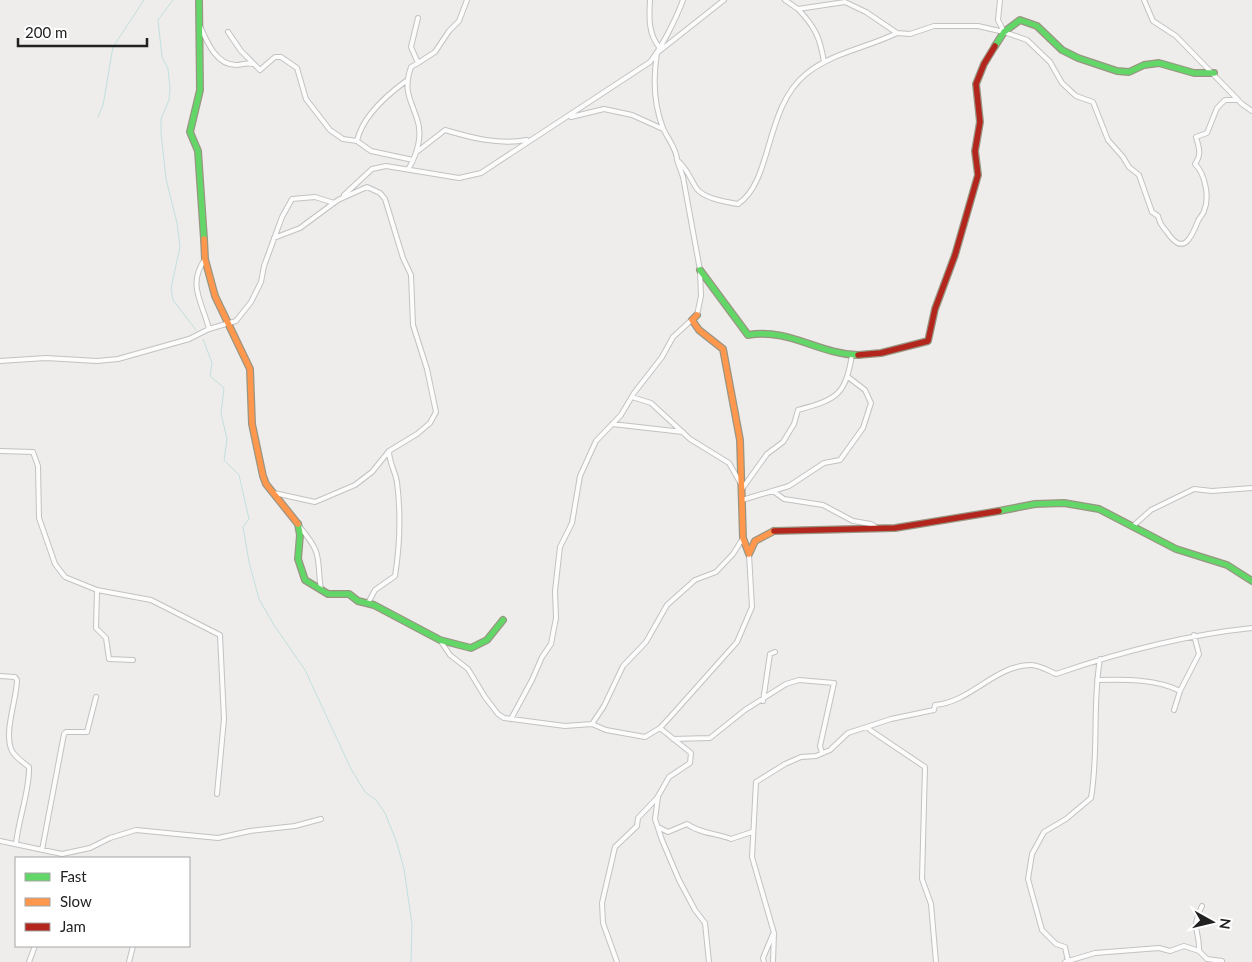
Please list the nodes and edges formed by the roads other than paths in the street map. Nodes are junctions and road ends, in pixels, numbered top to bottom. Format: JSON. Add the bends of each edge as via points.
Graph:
{"nodes":[{"id":1,"x":199,"y":0,"type":"edge"},
{"id":2,"x":467,"y":0,"type":"edge"},
{"id":3,"x":650,"y":0,"type":"edge"},
{"id":4,"x":683,"y":0,"type":"edge"},
{"id":5,"x":724,"y":0,"type":"edge"},
{"id":6,"x":785,"y":0,"type":"edge"},
{"id":7,"x":1000,"y":0,"type":"edge"},
{"id":8,"x":1144,"y":0,"type":"edge"},
{"id":9,"x":798,"y":9,"type":"junction"},
{"id":10,"x":418,"y":18,"type":"dead end"},
{"id":11,"x":200,"y":25,"type":"junction"},
{"id":12,"x":228,"y":32,"type":"dead end"},
{"id":13,"x":1004,"y":32,"type":"junction"},
{"id":14,"x":897,"y":33,"type":"junction"},
{"id":15,"x":659,"y":47,"type":"junction"},
{"id":16,"x":657,"y":54,"type":"junction"},
{"id":17,"x":824,"y":62,"type":"junction"},
{"id":18,"x":418,"y":63,"type":"junction"},
{"id":19,"x":254,"y":65,"type":"junction"},
{"id":20,"x":1214,"y":73,"type":"junction"},
{"id":21,"x":406,"y":81,"type":"junction"},
{"id":22,"x":1238,"y":100,"type":"junction"},
{"id":23,"x":1252,"y":111,"type":"edge"},
{"id":24,"x":566,"y":118,"type":"junction"},
{"id":25,"x":664,"y":130,"type":"junction"},
{"id":26,"x":529,"y":140,"type":"junction"},
{"id":27,"x":358,"y":141,"type":"junction"},
{"id":28,"x":418,"y":151,"type":"junction"},
{"id":29,"x":413,"y":160,"type":"junction"},
{"id":30,"x":677,"y":160,"type":"junction"},
{"id":31,"x":409,"y":168,"type":"junction"},
{"id":32,"x":340,"y":199,"type":"junction"},
{"id":33,"x":334,"y":203,"type":"junction"},
{"id":34,"x":274,"y":238,"type":"junction"},
{"id":35,"x":205,"y":259,"type":"junction"},
{"id":36,"x":700,"y":270,"type":"junction"},
{"id":37,"x":697,"y":315,"type":"junction"},
{"id":38,"x":228,"y":322,"type":"junction"},
{"id":39,"x":209,"y":329,"type":"junction"},
{"id":40,"x":852,"y":355,"type":"junction"},
{"id":41,"x":0,"y":361,"type":"edge"},
{"id":42,"x":848,"y":377,"type":"junction"},
{"id":43,"x":632,"y":396,"type":"junction"},
{"id":44,"x":612,"y":424,"type":"junction"},
{"id":45,"x":686,"y":433,"type":"junction"},
{"id":46,"x":0,"y":451,"type":"edge"},
{"id":47,"x":389,"y":451,"type":"junction"},
{"id":48,"x":742,"y":487,"type":"junction"},
{"id":49,"x":1252,"y":488,"type":"edge"},
{"id":50,"x":773,"y":492,"type":"junction"},
{"id":51,"x":274,"y":493,"type":"junction"},
{"id":52,"x":742,"y":500,"type":"junction"},
{"id":53,"x":298,"y":525,"type":"junction"},
{"id":54,"x":1132,"y":527,"type":"junction"},
{"id":55,"x":880,"y":529,"type":"junction"},
{"id":56,"x":743,"y":538,"type":"junction"},
{"id":57,"x":749,"y":554,"type":"junction"},
{"id":58,"x":1252,"y":581,"type":"edge"},
{"id":59,"x":97,"y":590,"type":"junction"},
{"id":60,"x":321,"y":591,"type":"junction"},
{"id":61,"x":368,"y":603,"type":"junction"},
{"id":62,"x":503,"y":620,"type":"dead end"},
{"id":63,"x":1252,"y":628,"type":"edge"},
{"id":64,"x":1194,"y":635,"type":"junction"},
{"id":65,"x":440,"y":640,"type":"junction"},
{"id":66,"x":775,"y":652,"type":"dead end"},
{"id":67,"x":1100,"y":659,"type":"junction"},
{"id":68,"x":133,"y":660,"type":"dead end"},
{"id":69,"x":0,"y":676,"type":"edge"},
{"id":70,"x":1097,"y":680,"type":"junction"},
{"id":71,"x":1180,"y":691,"type":"junction"},
{"id":72,"x":96,"y":698,"type":"dead end"},
{"id":73,"x":763,"y":701,"type":"junction"},
{"id":74,"x":1174,"y":710,"type":"dead end"},
{"id":75,"x":511,"y":719,"type":"junction"},
{"id":76,"x":592,"y":724,"type":"junction"},
{"id":77,"x":868,"y":727,"type":"junction"},
{"id":78,"x":660,"y":728,"type":"junction"},
{"id":79,"x":673,"y":739,"type":"junction"},
{"id":80,"x":822,"y":753,"type":"junction"},
{"id":81,"x":217,"y":794,"type":"dead end"},
{"id":82,"x":659,"y":794,"type":"junction"},
{"id":83,"x":321,"y":819,"type":"dead end"},
{"id":84,"x":658,"y":826,"type":"junction"},
{"id":85,"x":752,"y":832,"type":"junction"},
{"id":86,"x":0,"y":841,"type":"edge"},
{"id":87,"x":16,"y":844,"type":"junction"},
{"id":88,"x":42,"y":850,"type":"junction"},
{"id":89,"x":56,"y":856,"type":"edge"},
{"id":90,"x":1202,"y":906,"type":"dead end"},
{"id":91,"x":774,"y":932,"type":"junction"},
{"id":92,"x":35,"y":947,"type":"edge"},
{"id":93,"x":133,"y":947,"type":"edge"},
{"id":94,"x":1199,"y":951,"type":"junction"},
{"id":95,"x":1222,"y":961,"type":"dead end"},
{"id":96,"x":29,"y":962,"type":"edge"},
{"id":97,"x":129,"y":962,"type":"edge"},
{"id":98,"x":617,"y":962,"type":"edge"},
{"id":99,"x":709,"y":962,"type":"edge"},
{"id":100,"x":764,"y":962,"type":"edge"},
{"id":101,"x":774,"y":962,"type":"edge"},
{"id":102,"x":936,"y":962,"type":"edge"},
{"id":103,"x":1067,"y":962,"type":"edge"}],
"edges":[{"from":1,"to":11,"type":"street"},
{"from":2,"to":18,"type":"street","via":[[459,22],[435,52]]},
{"from":3,"to":15,"type":"street","via":[[649,23]]},
{"from":4,"to":15,"type":"street"},
{"from":5,"to":16,"type":"street"},
{"from":6,"to":9,"type":"street"},
{"from":7,"to":13,"type":"street","via":[[998,20]]},
{"from":8,"to":20,"type":"street","via":[[1153,21],[1176,36]]},
{"from":9,"to":14,"type":"street","via":[[845,2]]},
{"from":9,"to":17,"type":"street","via":[[814,26]]},
{"from":10,"to":18,"type":"street","via":[[411,47]]},
{"from":11,"to":19,"type":"street","via":[[206,41],[219,59],[228,64],[248,62]]},
{"from":11,"to":35,"type":"street","via":[[200,90],[190,132],[198,150]]},
{"from":12,"to":19,"type":"street"},
{"from":13,"to":14,"type":"street","via":[[978,26],[934,26],[910,34]]},
{"from":13,"to":20,"type":"street","via":[[1020,20],[1037,26],[1062,50],[1117,71],[1129,72],[1159,63],[1194,73]]},
{"from":13,"to":22,"type":"street","via":[[1027,40],[1050,62],[1062,83],[1076,96],[1093,102],[1108,140],[1139,175],[1144,194],[1152,212],[1158,216],[1160,226],[1172,241],[1180,244],[1188,242],[1194,235],[1204,211],[1204,181],[1195,164],[1200,150],[1196,137],[1208,133],[1217,108],[1225,100]]},
{"from":13,"to":40,"type":"street","via":[[976,84],[980,122],[976,151],[978,175],[928,340],[887,353]]},
{"from":14,"to":17,"type":"street","via":[[876,43],[834,55]]},
{"from":15,"to":16,"type":"street"},
{"from":16,"to":24,"type":"street","via":[[650,62]]},
{"from":16,"to":25,"type":"street","via":[[654,69],[657,111]]},
{"from":17,"to":30,"type":"street","via":[[805,75],[781,106],[757,182],[745,200],[738,204],[723,202],[698,191],[687,168]]},
{"from":18,"to":21,"type":"street","via":[[411,67]]},
{"from":19,"to":27,"type":"street","via":[[260,70],[275,57],[281,57],[297,68],[306,99],[330,130],[343,139]]},
{"from":20,"to":22,"type":"street"},
{"from":21,"to":27,"type":"street","via":[[384,100],[359,133]]},
{"from":21,"to":28,"type":"street","via":[[407,94],[418,120]]},
{"from":22,"to":23,"type":"street"},
{"from":24,"to":25,"type":"street","via":[[604,109],[632,115]]},
{"from":24,"to":26,"type":"street"},
{"from":25,"to":30,"type":"street"},
{"from":26,"to":28,"type":"street","via":[[501,143],[445,130]]},
{"from":26,"to":31,"type":"street","via":[[481,173],[459,178]]},
{"from":27,"to":29,"type":"street","via":[[371,151]]},
{"from":28,"to":29,"type":"street"},
{"from":29,"to":31,"type":"street"},
{"from":30,"to":36,"type":"street"},
{"from":31,"to":32,"type":"street","via":[[386,166],[372,169]]},
{"from":32,"to":33,"type":"street"},
{"from":32,"to":47,"type":"street","via":[[367,187],[380,193],[385,199],[412,281],[413,325],[428,369],[436,412],[430,423],[417,434]]},
{"from":33,"to":34,"type":"street","via":[[300,228]]},
{"from":33,"to":34,"type":"street","via":[[315,197],[292,199]]},
{"from":34,"to":38,"type":"street","via":[[261,282],[251,302],[236,321]]},
{"from":35,"to":38,"type":"street","via":[[215,296]]},
{"from":35,"to":39,"type":"street","via":[[196,276],[196,285]]},
{"from":36,"to":37,"type":"street","via":[[701,296]]},
{"from":36,"to":40,"type":"street","via":[[748,335],[762,331]]},
{"from":37,"to":43,"type":"street","via":[[673,336],[658,364]]},
{"from":37,"to":48,"type":"street","via":[[692,320],[698,330],[722,349],[740,440]]},
{"from":38,"to":39,"type":"street"},
{"from":38,"to":51,"type":"street","via":[[250,369],[252,424],[263,476]]},
{"from":39,"to":41,"type":"street","via":[[189,339],[118,358]]},
{"from":40,"to":42,"type":"street"},
{"from":42,"to":48,"type":"street","via":[[834,399],[798,410],[794,424],[782,442],[767,454]]},
{"from":42,"to":50,"type":"street","via":[[865,390],[871,403],[863,428],[840,460],[824,463],[789,486]]},
{"from":43,"to":44,"type":"street"},
{"from":43,"to":45,"type":"street","via":[[651,403]]},
{"from":44,"to":45,"type":"street"},
{"from":44,"to":75,"type":"street","via":[[596,441],[580,476],[572,522],[560,547],[555,591],[556,618],[551,644]]},
{"from":45,"to":48,"type":"street","via":[[700,446],[729,463]]},
{"from":46,"to":59,"type":"street","via":[[33,452],[38,466],[39,518],[55,564],[65,577]]},
{"from":47,"to":51,"type":"street","via":[[372,472],[355,485],[315,502]]},
{"from":47,"to":61,"type":"street","via":[[400,520],[397,564],[395,576],[375,590]]},
{"from":48,"to":52,"type":"street"},
{"from":49,"to":54,"type":"street","via":[[1194,489],[1152,510]]},
{"from":50,"to":52,"type":"street"},
{"from":50,"to":55,"type":"street","via":[[784,499],[823,505],[853,521]]},
{"from":51,"to":53,"type":"street"},
{"from":52,"to":56,"type":"street"},
{"from":53,"to":60,"type":"street","via":[[317,550]]},
{"from":53,"to":60,"type":"street","via":[[300,569],[305,580]]},
{"from":54,"to":55,"type":"street","via":[[1098,509],[1064,503],[1035,504],[947,521]]},
{"from":54,"to":58,"type":"street","via":[[1176,549],[1227,566]]},
{"from":55,"to":57,"type":"street","via":[[776,530],[755,541]]},
{"from":56,"to":57,"type":"street"},
{"from":56,"to":76,"type":"street","via":[[716,572],[695,580],[667,605],[646,642],[624,666]]},
{"from":57,"to":78,"type":"street","via":[[752,607],[737,642]]},
{"from":59,"to":68,"type":"street","via":[[96,628],[106,638],[109,659]]},
{"from":59,"to":81,"type":"street","via":[[151,600],[220,635],[224,720]]},
{"from":60,"to":61,"type":"street","via":[[340,596],[350,594],[358,601]]},
{"from":61,"to":65,"type":"street"},
{"from":62,"to":65,"type":"street","via":[[487,640],[471,648]]},
{"from":63,"to":64,"type":"street"},
{"from":64,"to":67,"type":"street"},
{"from":64,"to":71,"type":"street","via":[[1199,654]]},
{"from":65,"to":75,"type":"street","via":[[450,655],[468,669],[498,714]]},
{"from":66,"to":73,"type":"street","via":[[770,654]]},
{"from":67,"to":70,"type":"street"},
{"from":67,"to":77,"type":"street","via":[[1056,674],[1032,664],[1005,671],[956,701],[935,705],[934,710]]},
{"from":69,"to":87,"type":"street","via":[[17,680],[10,744],[12,752],[29,768],[30,779]]},
{"from":70,"to":71,"type":"street","via":[[1128,680]]},
{"from":70,"to":103,"type":"street","via":[[1096,769],[1091,798],[1044,832],[1032,854],[1028,879],[1042,930],[1065,948]]},
{"from":71,"to":74,"type":"street"},
{"from":72,"to":88,"type":"street","via":[[87,732],[64,734]]},
{"from":73,"to":79,"type":"street","via":[[745,710],[710,738]]},
{"from":73,"to":80,"type":"street","via":[[786,684],[799,680],[834,683],[820,746]]},
{"from":75,"to":76,"type":"street","via":[[565,726]]},
{"from":76,"to":78,"type":"street","via":[[640,737]]},
{"from":77,"to":80,"type":"street","via":[[848,733]]},
{"from":77,"to":102,"type":"street","via":[[925,766],[922,879],[930,904]]},
{"from":78,"to":79,"type":"street"},
{"from":79,"to":82,"type":"street","via":[[691,753],[690,763],[669,777]]},
{"from":80,"to":85,"type":"street","via":[[785,764],[756,782]]},
{"from":82,"to":84,"type":"street","via":[[655,819]]},
{"from":82,"to":98,"type":"street","via":[[638,818],[636,826],[615,847],[607,876],[602,903],[603,923]]},
{"from":83,"to":89,"type":"street","via":[[218,838],[136,830],[90,848]]},
{"from":84,"to":85,"type":"street","via":[[668,832],[687,824],[731,840]]},
{"from":84,"to":99,"type":"street","via":[[679,880],[705,923]]},
{"from":85,"to":91,"type":"street","via":[[752,856]]},
{"from":86,"to":87,"type":"street"},
{"from":87,"to":88,"type":"street"},
{"from":88,"to":89,"type":"street"},
{"from":90,"to":94,"type":"street","via":[[1195,930]]},
{"from":91,"to":100,"type":"street"},
{"from":91,"to":101,"type":"street"},
{"from":92,"to":96,"type":"street"},
{"from":93,"to":97,"type":"street"},
{"from":94,"to":95,"type":"street","via":[[1207,959]]},
{"from":94,"to":103,"type":"street","via":[[1184,946],[1170,951],[1159,948],[1095,953]]}]}
